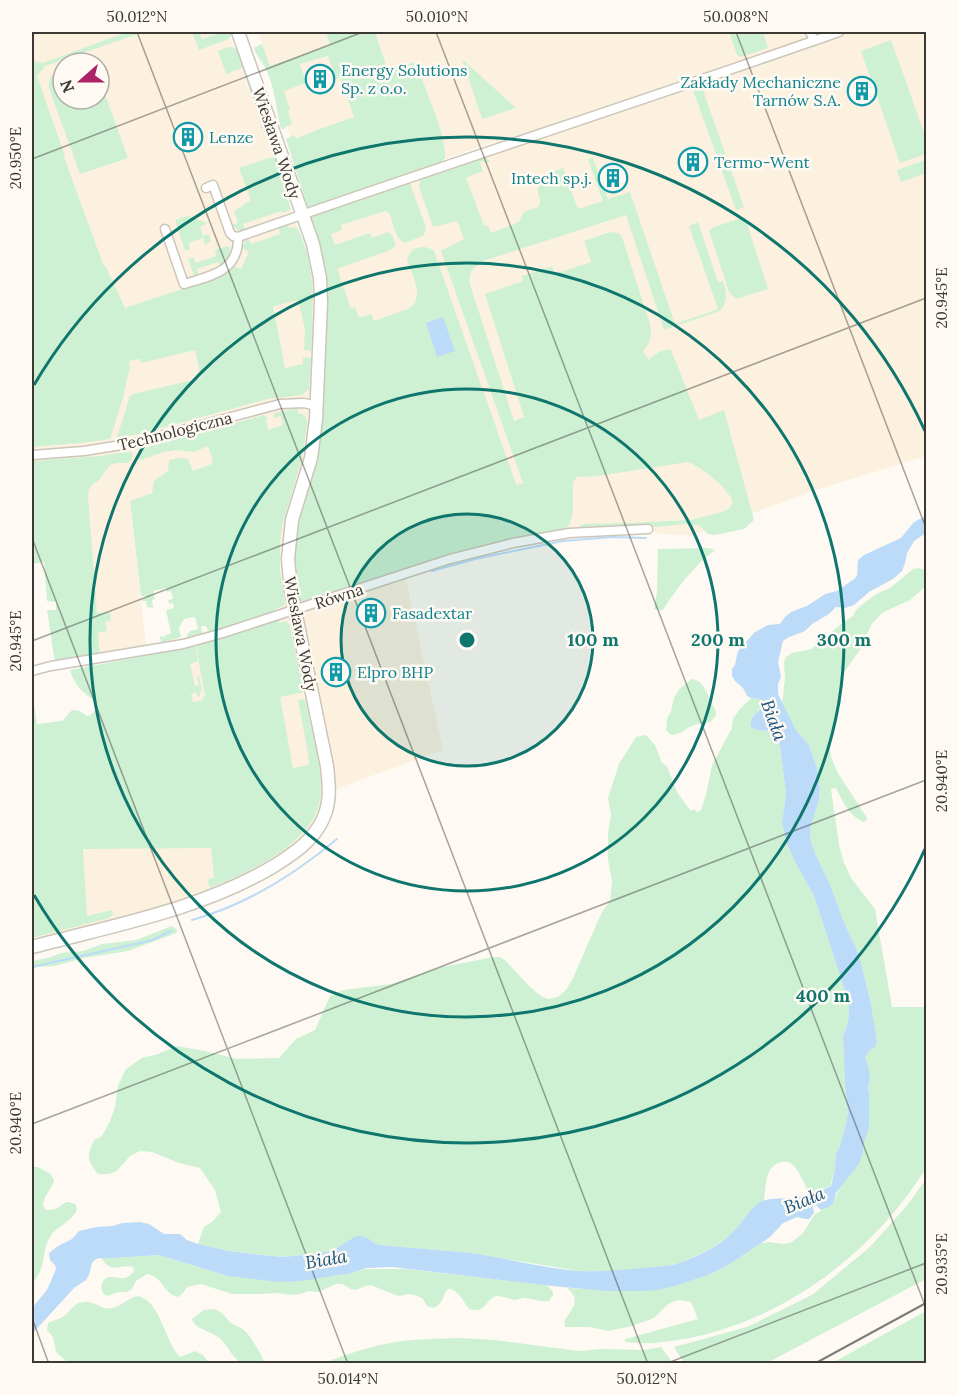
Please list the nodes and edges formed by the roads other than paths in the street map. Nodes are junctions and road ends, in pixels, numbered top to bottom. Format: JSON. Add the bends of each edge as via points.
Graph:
{"nodes":[{"id":1,"x":238,"y":32,"type":"edge"},
{"id":2,"x":839,"y":32,"type":"edge"},
{"id":3,"x":812,"y":36,"type":"edge"},
{"id":4,"x":206,"y":188,"type":"dead end"},
{"id":5,"x":302,"y":214,"type":"junction"},
{"id":6,"x":165,"y":229,"type":"dead end"},
{"id":7,"x":238,"y":237,"type":"junction"},
{"id":8,"x":317,"y":406,"type":"junction"},
{"id":9,"x":32,"y":454,"type":"edge"},
{"id":10,"x":648,"y":529,"type":"dead end"},
{"id":11,"x":295,"y":610,"type":"junction"},
{"id":12,"x":32,"y":671,"type":"edge"},
{"id":13,"x":32,"y":946,"type":"edge"}],
"edges":[{"from":1,"to":5,"type":"street","name":"Wiesława Wody"},
{"from":2,"to":3,"type":"street"},
{"from":3,"to":5,"type":"street","via":[[627,105]]},
{"from":4,"to":7,"type":"street","via":[[213,185],[230,233]]},
{"from":5,"to":7,"type":"street"},
{"from":5,"to":8,"type":"street","name":"Wiesława Wody","via":[[320,278]]},
{"from":6,"to":7,"type":"street","via":[[184,284],[229,266]]},
{"from":8,"to":9,"type":"street","name":"Technologiczna","via":[[280,404],[134,443]]},
{"from":8,"to":11,"type":"street","name":"Wiesława Wody","via":[[311,458],[290,531],[288,574]]},
{"from":10,"to":11,"type":"street","name":"Równa","via":[[569,533],[513,543],[450,559]]},
{"from":11,"to":12,"type":"street","name":"Równa","via":[[183,644]]},
{"from":11,"to":13,"type":"street","name":"Wiesława Wody","via":[[330,791],[324,817],[309,840],[287,858],[219,894]]}]}
